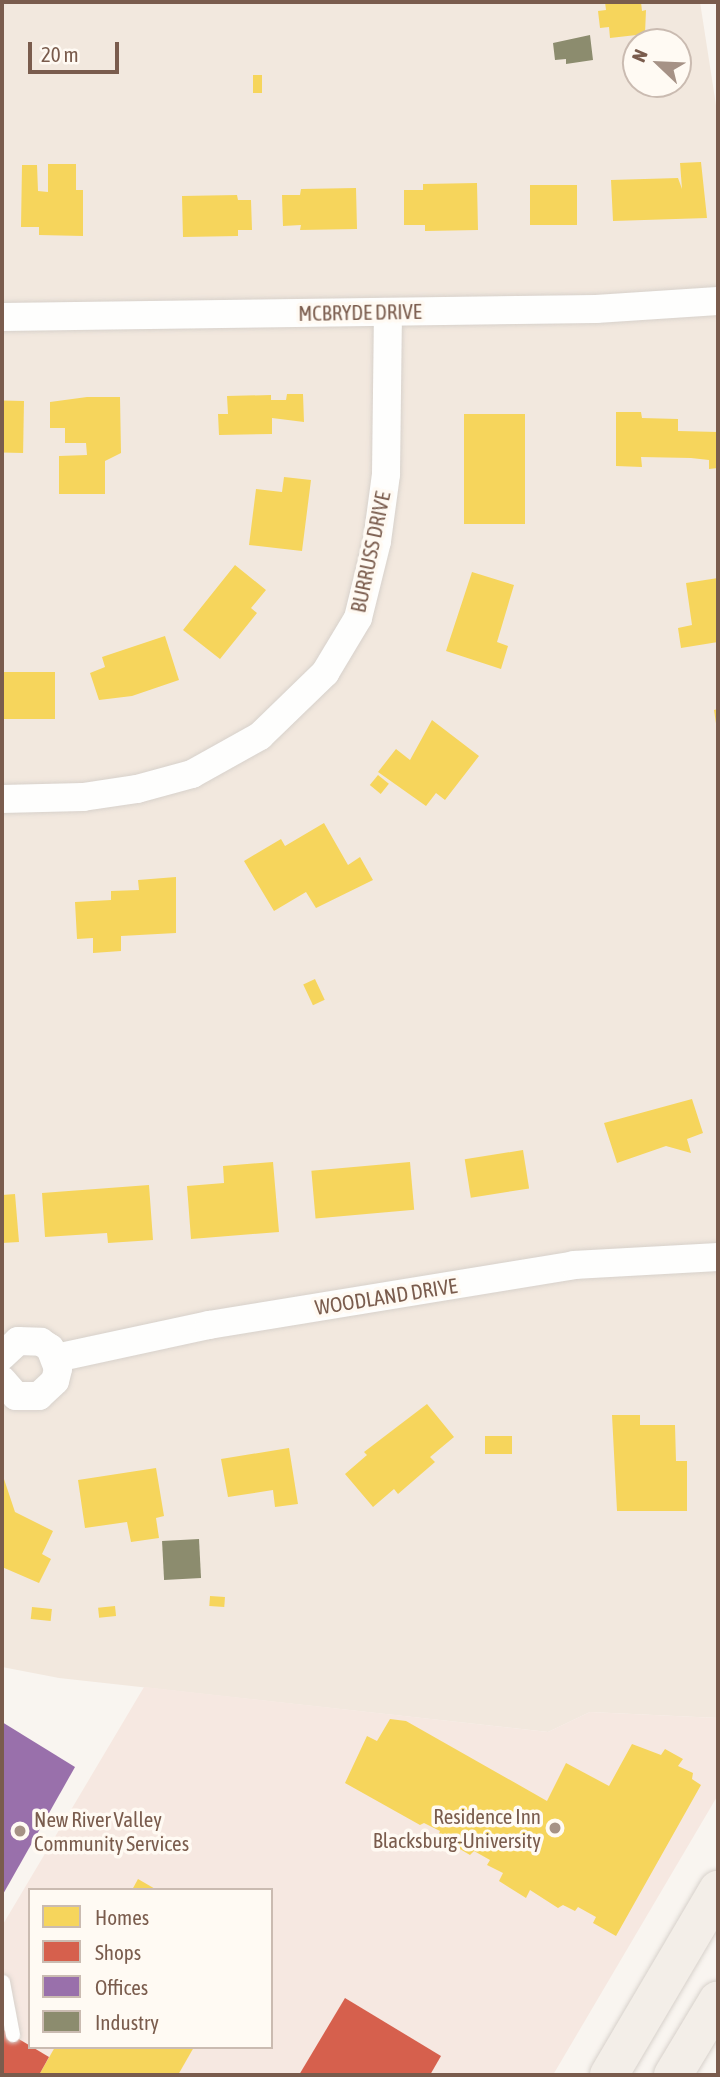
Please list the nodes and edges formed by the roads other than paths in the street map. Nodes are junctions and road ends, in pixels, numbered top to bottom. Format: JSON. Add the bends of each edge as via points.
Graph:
{"nodes":[{"id":1,"x":718,"y":302,"type":"edge"},
{"id":2,"x":388,"y":312,"type":"junction"},
{"id":3,"x":2,"y":317,"type":"edge"},
{"id":4,"x":2,"y":799,"type":"edge"},
{"id":5,"x":718,"y":1257,"type":"edge"},
{"id":6,"x":2,"y":1356,"type":"edge"},
{"id":7,"x":56,"y":1358,"type":"junction"},
{"id":8,"x":2,"y":1380,"type":"edge"},
{"id":9,"x":718,"y":1890,"type":"edge"},
{"id":10,"x":3,"y":1982,"type":"edge"},
{"id":11,"x":718,"y":2000,"type":"edge"},
{"id":12,"x":13,"y":2035,"type":"dead end"},
{"id":13,"x":609,"y":2075,"type":"edge"},
{"id":14,"x":673,"y":2075,"type":"edge"}],
"edges":[{"from":1,"to":2,"type":"street","name":"MCBRYDE DRIVE"},
{"from":2,"to":3,"type":"street","name":"MCBRYDE DRIVE"},
{"from":2,"to":4,"type":"street","name":"BURRUSS DRIVE","via":[[386,474],[377,541],[358,618],[325,673],[260,736],[192,774],[82,797]]},
{"from":5,"to":7,"type":"street","name":"WOODLAND DRIVE","via":[[574,1265],[209,1325]]},
{"from":6,"to":7,"type":"street","via":[[8,1347],[29,1339],[50,1348]]},
{"from":7,"to":8,"type":"street","via":[[55,1381],[39,1396],[16,1396]]},
{"from":9,"to":13,"type":"main road"},
{"from":10,"to":12,"type":"lane"},
{"from":11,"to":14,"type":"main road"}]}
